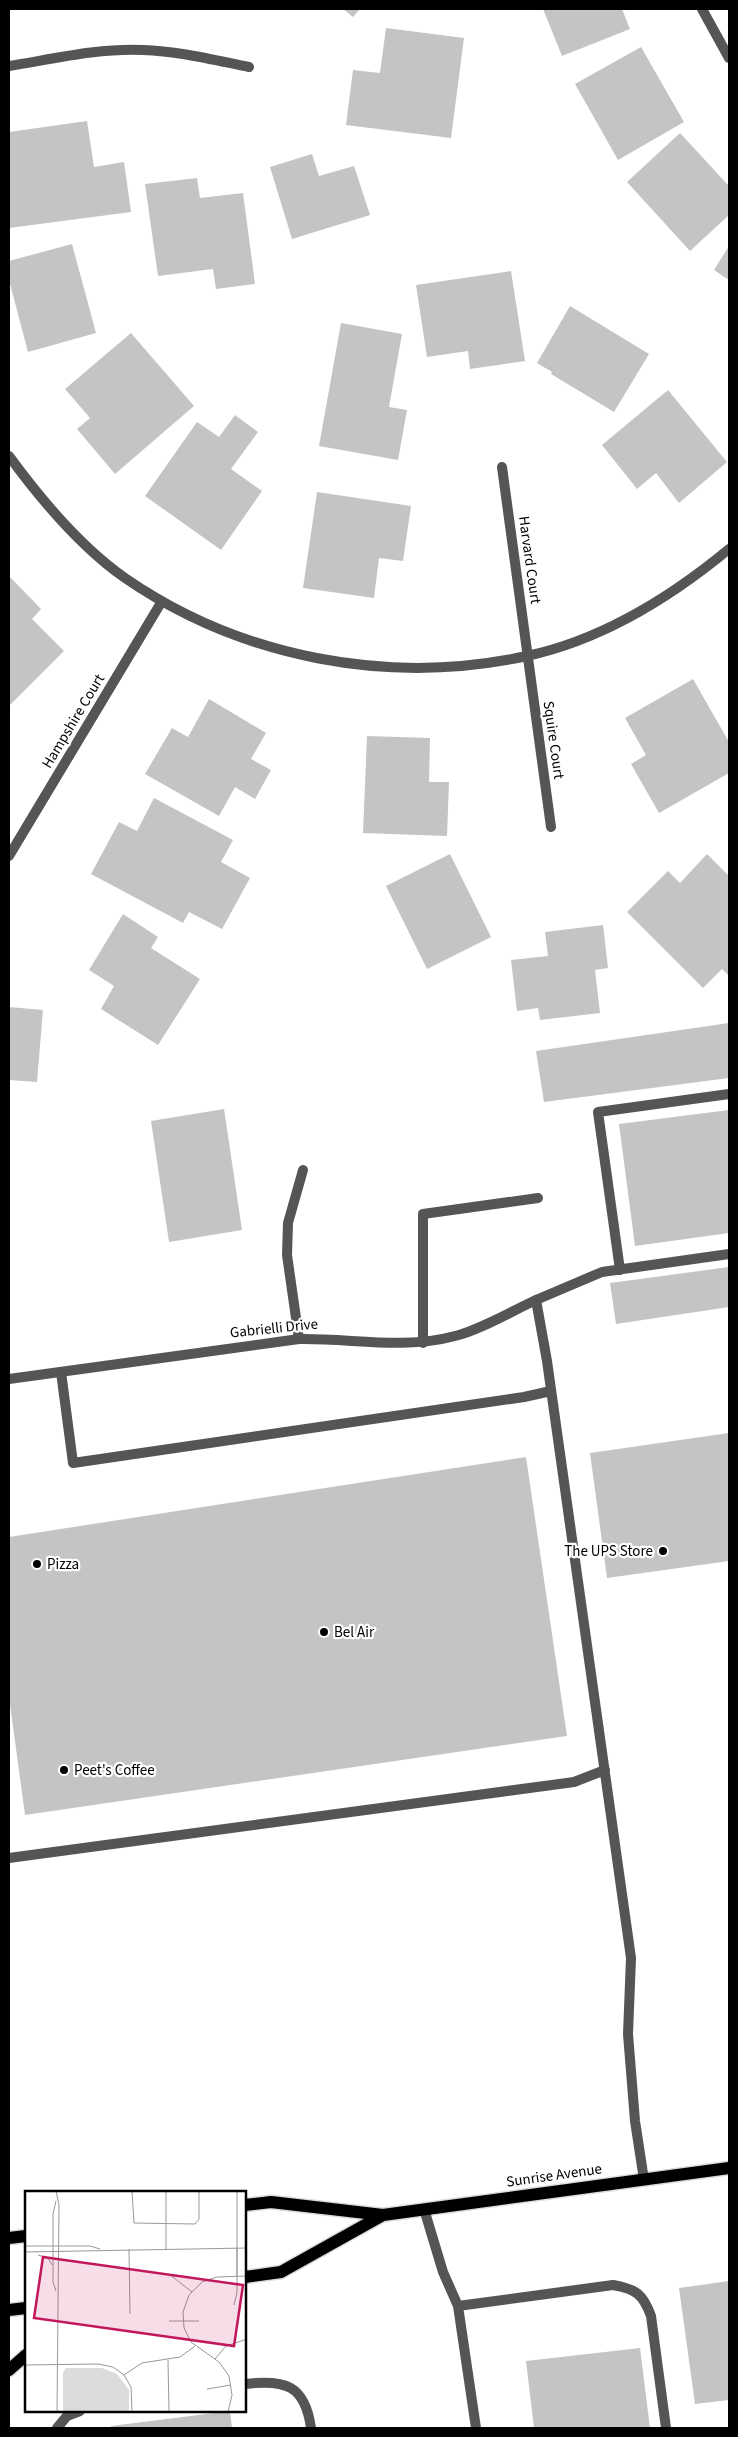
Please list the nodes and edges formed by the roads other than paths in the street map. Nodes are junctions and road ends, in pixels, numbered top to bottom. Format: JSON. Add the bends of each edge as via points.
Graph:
{"nodes":[{"id":1,"x":702,"y":9,"type":"edge"},
{"id":2,"x":729,"y":58,"type":"edge"},
{"id":3,"x":9,"y":66,"type":"edge"},
{"id":4,"x":249,"y":67,"type":"dead end"},
{"id":5,"x":9,"y":456,"type":"edge"},
{"id":6,"x":502,"y":467,"type":"dead end"},
{"id":7,"x":729,"y":549,"type":"edge"},
{"id":8,"x":162,"y":602,"type":"junction"},
{"id":9,"x":528,"y":656,"type":"junction"},
{"id":10,"x":551,"y":827,"type":"dead end"},
{"id":11,"x":9,"y":856,"type":"edge"},
{"id":12,"x":729,"y":1094,"type":"edge"},
{"id":13,"x":303,"y":1170,"type":"dead end"},
{"id":14,"x":538,"y":1198,"type":"dead end"},
{"id":15,"x":729,"y":1254,"type":"edge"},
{"id":16,"x":620,"y":1270,"type":"junction"},
{"id":17,"x":536,"y":1300,"type":"junction"},
{"id":18,"x":299,"y":1338,"type":"junction"},
{"id":19,"x":423,"y":1343,"type":"junction"},
{"id":20,"x":61,"y":1372,"type":"junction"},
{"id":21,"x":9,"y":1379,"type":"edge"},
{"id":22,"x":552,"y":1391,"type":"junction"},
{"id":23,"x":605,"y":1770,"type":"junction"},
{"id":24,"x":9,"y":1858,"type":"edge"},
{"id":25,"x":729,"y":2168,"type":"edge"},
{"id":26,"x":644,"y":2180,"type":"junction"},
{"id":27,"x":246,"y":2205,"type":"edge"},
{"id":28,"x":424,"y":2209,"type":"junction"},
{"id":29,"x":384,"y":2215,"type":"junction"},
{"id":30,"x":25,"y":2236,"type":"edge"},
{"id":31,"x":9,"y":2238,"type":"edge"},
{"id":32,"x":246,"y":2277,"type":"edge"},
{"id":33,"x":458,"y":2306,"type":"junction"},
{"id":34,"x":25,"y":2308,"type":"edge"},
{"id":35,"x":9,"y":2310,"type":"edge"},
{"id":36,"x":25,"y":2356,"type":"edge"},
{"id":37,"x":9,"y":2370,"type":"edge"},
{"id":38,"x":246,"y":2384,"type":"edge"},
{"id":39,"x":77,"y":2412,"type":"edge"},
{"id":40,"x":57,"y":2428,"type":"edge"},
{"id":41,"x":311,"y":2428,"type":"edge"},
{"id":42,"x":476,"y":2428,"type":"edge"},
{"id":43,"x":666,"y":2428,"type":"edge"}],
"edges":[{"from":1,"to":2,"type":"street"},
{"from":3,"to":4,"type":"street","via":[[100,51],[143,50]]},
{"from":5,"to":8,"type":"street","via":[[35,492],[77,536],[123,576]]},
{"from":6,"to":9,"type":"street","name":"Harvard Court"},
{"from":7,"to":9,"type":"street","via":[[668,596],[612,626]]},
{"from":8,"to":9,"type":"street","via":[[252,642],[300,656],[358,665],[416,668],[477,664]]},
{"from":8,"to":11,"type":"street","name":"Hampshire Court"},
{"from":9,"to":10,"type":"street","name":"Squire Court"},
{"from":12,"to":16,"type":"street","via":[[598,1112]]},
{"from":13,"to":18,"type":"street","via":[[288,1223],[287,1255]]},
{"from":14,"to":19,"type":"street","via":[[423,1214]]},
{"from":15,"to":16,"type":"street","name":"Gabrielli Drive"},
{"from":16,"to":17,"type":"street","name":"Gabrielli Drive","via":[[602,1272]]},
{"from":17,"to":19,"type":"street","name":"Gabrielli Drive","via":[[457,1336]]},
{"from":17,"to":22,"type":"street"},
{"from":18,"to":19,"type":"street","name":"Gabrielli Drive"},
{"from":18,"to":20,"type":"street","name":"Gabrielli Drive"},
{"from":20,"to":21,"type":"street","name":"Gabrielli Drive"},
{"from":20,"to":22,"type":"street","via":[[73,1463]]},
{"from":22,"to":23,"type":"street"},
{"from":23,"to":24,"type":"street","via":[[574,1782]]},
{"from":23,"to":26,"type":"street","via":[[631,1958],[628,2034],[635,2121]]},
{"from":25,"to":26,"type":"main road","name":"Sunrise Avenue"},
{"from":26,"to":28,"type":"main road","name":"Sunrise Avenue"},
{"from":27,"to":29,"type":"main road","name":"Sunrise Avenue","via":[[271,2202]]},
{"from":28,"to":29,"type":"main road","name":"Sunrise Avenue"},
{"from":28,"to":33,"type":"street","via":[[443,2272]]},
{"from":29,"to":32,"type":"main road","name":"Sunrise Avenue","via":[[281,2272]]},
{"from":30,"to":31,"type":"main road"},
{"from":33,"to":42,"type":"street"},
{"from":33,"to":43,"type":"street","via":[[613,2285],[631,2288],[645,2300],[651,2316]]},
{"from":34,"to":35,"type":"main road"},
{"from":36,"to":37,"type":"main road"},
{"from":38,"to":41,"type":"street","via":[[267,2381],[284,2384],[300,2393],[309,2413]]},
{"from":39,"to":40,"type":"street","via":[[67,2416]]}]}
